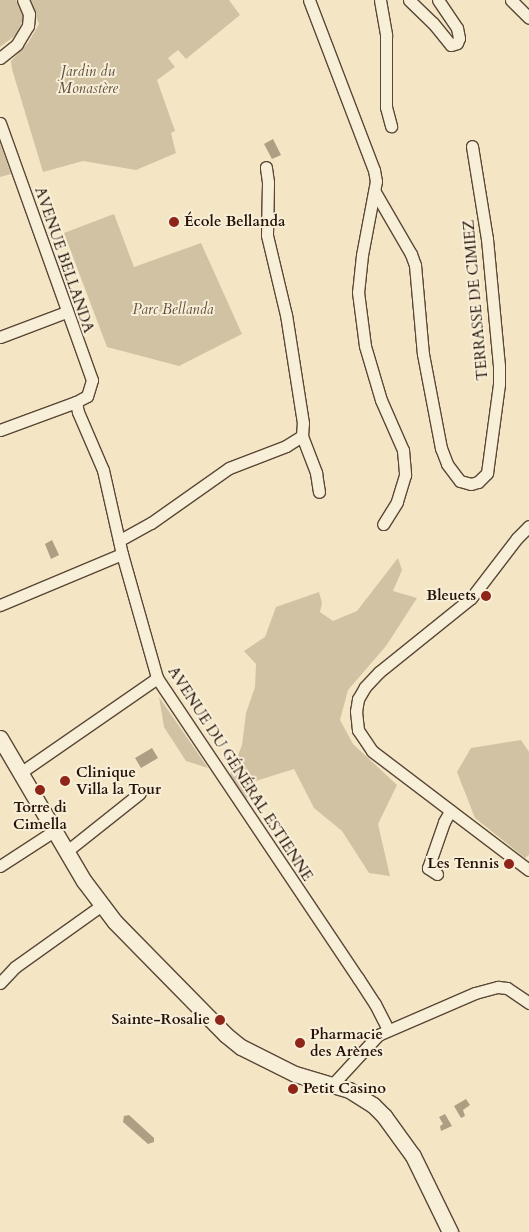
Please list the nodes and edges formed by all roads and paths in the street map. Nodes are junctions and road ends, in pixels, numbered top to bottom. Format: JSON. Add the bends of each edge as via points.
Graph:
{"nodes":[{"id":1,"x":23,"y":0,"type":"edge"},
{"id":2,"x":309,"y":0,"type":"edge"},
{"id":3,"x":380,"y":0,"type":"edge"},
{"id":4,"x":409,"y":0,"type":"edge"},
{"id":5,"x":438,"y":0,"type":"edge"},
{"id":6,"x":511,"y":0,"type":"edge"},
{"id":7,"x":529,"y":18,"type":"edge"},
{"id":8,"x":0,"y":58,"type":"edge"},
{"id":9,"x":0,"y":122,"type":"edge"},
{"id":10,"x":391,"y":126,"type":"dead end"},
{"id":11,"x":472,"y":146,"type":"dead end"},
{"id":12,"x":266,"y":167,"type":"dead end"},
{"id":13,"x":375,"y":192,"type":"junction"},
{"id":14,"x":66,"y":312,"type":"junction"},
{"id":15,"x":0,"y":337,"type":"edge"},
{"id":16,"x":76,"y":402,"type":"junction"},
{"id":17,"x":0,"y":430,"type":"edge"},
{"id":18,"x":302,"y":436,"type":"junction"},
{"id":19,"x":319,"y":492,"type":"dead end"},
{"id":20,"x":384,"y":524,"type":"dead end"},
{"id":21,"x":529,"y":526,"type":"edge"},
{"id":22,"x":120,"y":540,"type":"junction"},
{"id":23,"x":122,"y":554,"type":"junction"},
{"id":24,"x":0,"y":605,"type":"edge"},
{"id":25,"x":157,"y":678,"type":"junction"},
{"id":26,"x":0,"y":738,"type":"edge"},
{"id":27,"x":20,"y":773,"type":"junction"},
{"id":28,"x":140,"y":793,"type":"dead end"},
{"id":29,"x":450,"y":811,"type":"junction"},
{"id":30,"x":54,"y":831,"type":"junction"},
{"id":31,"x":67,"y":851,"type":"junction"},
{"id":32,"x":0,"y":866,"type":"edge"},
{"id":33,"x":529,"y":870,"type":"edge"},
{"id":34,"x":437,"y":874,"type":"dead end"},
{"id":35,"x":102,"y":905,"type":"junction"},
{"id":36,"x":0,"y":983,"type":"edge"},
{"id":37,"x":529,"y":1003,"type":"edge"},
{"id":38,"x":388,"y":1030,"type":"junction"},
{"id":39,"x":333,"y":1084,"type":"junction"},
{"id":40,"x":450,"y":1232,"type":"edge"}],
"edges":[{"from":1,"to":8,"type":"street","via":[[29,14],[28,26],[17,44]]},
{"from":2,"to":13,"type":"street","via":[[374,170]]},
{"from":3,"to":10,"type":"street","via":[[386,35],[386,107]]},
{"from":4,"to":5,"type":"street","via":[[451,45],[459,38],[457,28]]},
{"from":6,"to":7,"type":"street"},
{"from":9,"to":14,"type":"street","name":"AVENUE BELLANDA"},
{"from":11,"to":13,"type":"street","name":"TERRASSE DE CIMIEZ","via":[[488,239],[499,366],[487,473],[478,482],[460,481],[447,464],[441,448],[423,354],[415,265]]},
{"from":12,"to":18,"type":"street","via":[[267,235],[286,315],[303,423]]},
{"from":13,"to":20,"type":"street","via":[[358,292],[367,353],[381,400],[403,450],[405,469],[397,502]]},
{"from":14,"to":15,"type":"street"},
{"from":14,"to":16,"type":"street","name":"AVENUE BELLANDA","via":[[92,380],[87,396]]},
{"from":16,"to":17,"type":"street"},
{"from":16,"to":22,"type":"street","name":"AVENUE DU GÉNÉRAL ESTIENNE","via":[[103,470]]},
{"from":18,"to":19,"type":"street","via":[[316,473]]},
{"from":18,"to":22,"type":"street","via":[[286,446],[229,468],[151,523]]},
{"from":21,"to":29,"type":"street","via":[[516,538],[471,598],[379,672],[358,699],[357,724],[367,746]]},
{"from":22,"to":23,"type":"street","name":"AVENUE DU GÉNÉRAL ESTIENNE"},
{"from":23,"to":24,"type":"street"},
{"from":23,"to":25,"type":"street","name":"AVENUE DU GÉNÉRAL ESTIENNE"},
{"from":25,"to":27,"type":"street"},
{"from":25,"to":38,"type":"street","name":"AVENUE DU GÉNÉRAL ESTIENNE","via":[[358,978]]},
{"from":26,"to":27,"type":"street"},
{"from":27,"to":30,"type":"street"},
{"from":28,"to":31,"type":"street"},
{"from":29,"to":33,"type":"street"},
{"from":29,"to":34,"type":"street","via":[[428,868]]},
{"from":30,"to":31,"type":"street"},
{"from":30,"to":32,"type":"street"},
{"from":31,"to":35,"type":"street"},
{"from":35,"to":36,"type":"street","via":[[15,967]]},
{"from":35,"to":39,"type":"street","via":[[129,938],[241,1047],[296,1074]]},
{"from":37,"to":38,"type":"street","via":[[507,988],[498,987],[475,993]]},
{"from":38,"to":39,"type":"street","via":[[371,1042]]},
{"from":39,"to":40,"type":"street","via":[[373,1105],[394,1128],[413,1156]]}]}
